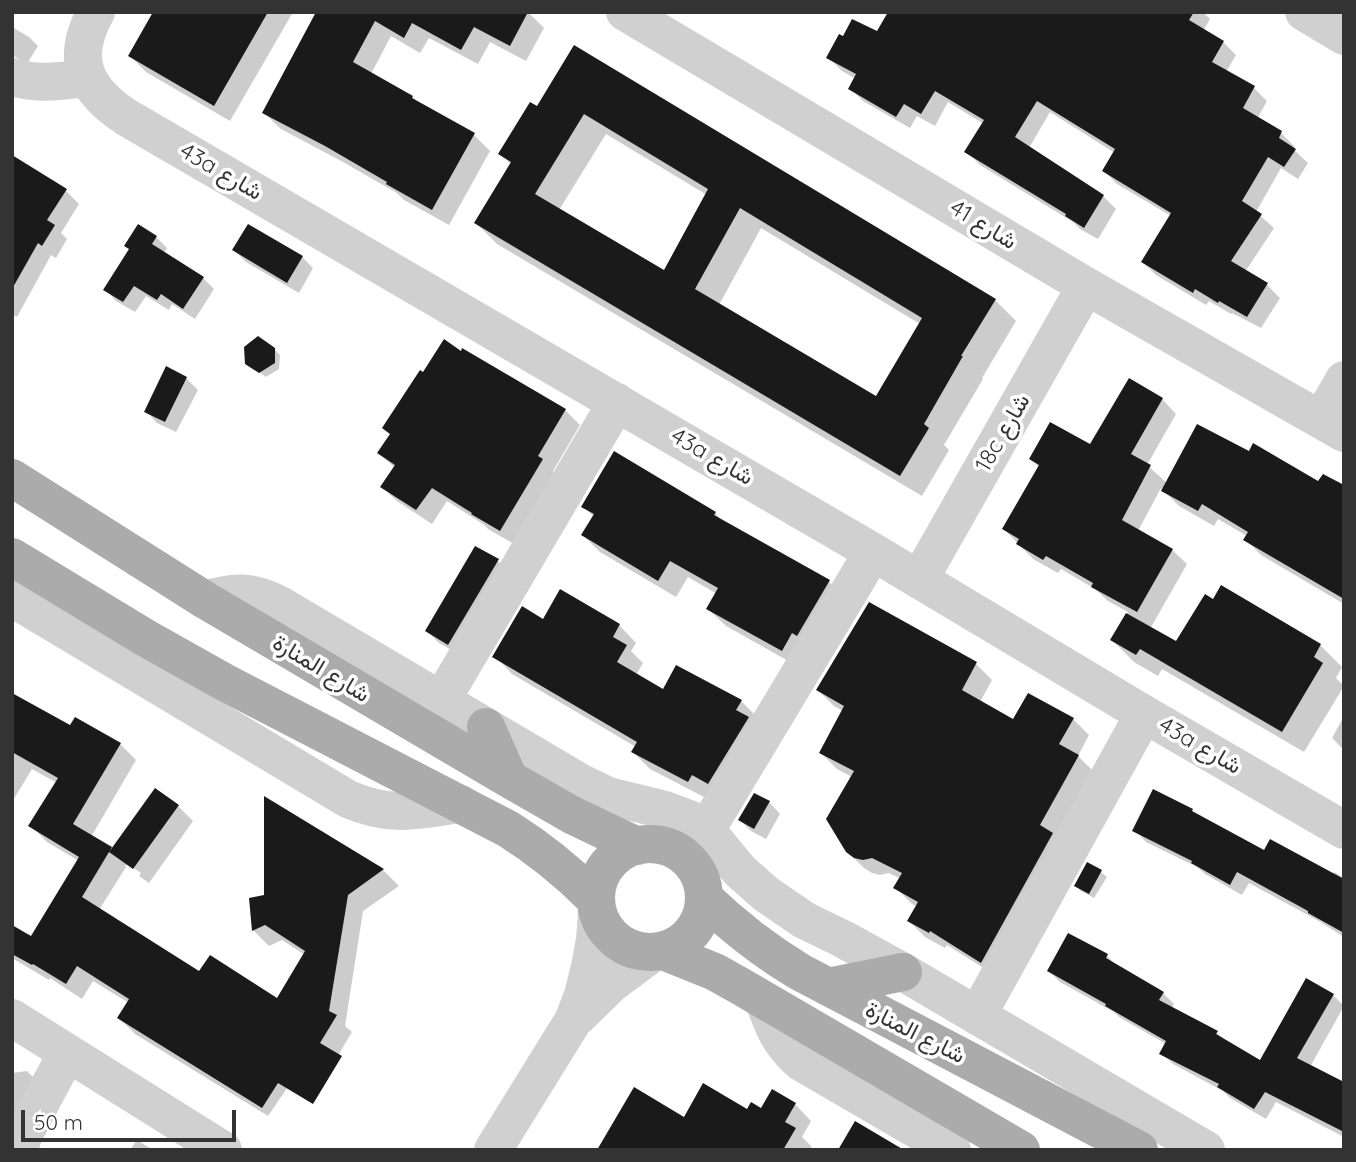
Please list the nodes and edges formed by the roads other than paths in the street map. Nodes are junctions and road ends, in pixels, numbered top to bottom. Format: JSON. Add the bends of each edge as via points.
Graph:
{"nodes":[{"id":1,"x":96,"y":12,"type":"edge"},
{"id":2,"x":625,"y":12,"type":"edge"},
{"id":3,"x":1304,"y":12,"type":"edge"},
{"id":4,"x":1344,"y":36,"type":"edge"},
{"id":5,"x":12,"y":77,"type":"edge"},
{"id":6,"x":87,"y":78,"type":"junction"},
{"id":7,"x":1086,"y":286,"type":"junction"},
{"id":8,"x":1344,"y":380,"type":"edge"},
{"id":9,"x":617,"y":402,"type":"junction"},
{"id":10,"x":1332,"y":427,"type":"edge"},
{"id":11,"x":12,"y":478,"type":"edge"},
{"id":12,"x":873,"y":552,"type":"junction"},
{"id":13,"x":12,"y":557,"type":"edge"},
{"id":14,"x":919,"y":580,"type":"junction"},
{"id":15,"x":12,"y":598,"type":"edge"},
{"id":16,"x":205,"y":600,"type":"junction"},
{"id":17,"x":441,"y":701,"type":"junction"},
{"id":18,"x":1144,"y":714,"type":"junction"},
{"id":19,"x":486,"y":727,"type":"junction"},
{"id":20,"x":509,"y":779,"type":"junction"},
{"id":21,"x":461,"y":804,"type":"junction"},
{"id":22,"x":706,"y":830,"type":"junction"},
{"id":23,"x":1344,"y":830,"type":"edge"},
{"id":24,"x":637,"y":846,"type":"junction"},
{"id":25,"x":704,"y":898,"type":"junction"},
{"id":26,"x":596,"y":906,"type":"junction"},
{"id":27,"x":659,"y":951,"type":"junction"},
{"id":28,"x":903,"y":972,"type":"junction"},
{"id":29,"x":828,"y":987,"type":"junction"},
{"id":30,"x":764,"y":1000,"type":"junction"},
{"id":31,"x":977,"y":1016,"type":"junction"},
{"id":32,"x":12,"y":1018,"type":"edge"},
{"id":33,"x":573,"y":1021,"type":"junction"},
{"id":34,"x":78,"y":1060,"type":"junction"},
{"id":35,"x":18,"y":1150,"type":"edge"},
{"id":36,"x":27,"y":1150,"type":"edge"},
{"id":37,"x":223,"y":1150,"type":"edge"},
{"id":38,"x":493,"y":1150,"type":"edge"},
{"id":39,"x":952,"y":1150,"type":"edge"},
{"id":40,"x":1021,"y":1150,"type":"edge"},
{"id":41,"x":1139,"y":1150,"type":"edge"},
{"id":42,"x":1206,"y":1150,"type":"edge"}],
"edges":[{"from":1,"to":6,"type":"street","via":[[84,36]]},
{"from":2,"to":7,"type":"street","name":"شارع 41"},
{"from":3,"to":4,"type":"street"},
{"from":5,"to":6,"type":"street","via":[[43,82]]},
{"from":6,"to":9,"type":"street","name":"43a شارع","via":[[96,93],[126,117]]},
{"from":7,"to":10,"type":"street","name":"شارع 41"},
{"from":7,"to":14,"type":"street","name":"18c شارع"},
{"from":8,"to":10,"type":"street"},
{"from":9,"to":12,"type":"street","name":"43a شارع"},
{"from":9,"to":17,"type":"street"},
{"from":11,"to":16,"type":"main road","name":"شارع المنارة"},
{"from":12,"to":14,"type":"street","name":"43a شارع"},
{"from":12,"to":22,"type":"street"},
{"from":13,"to":21,"type":"main road","via":[[224,682]]},
{"from":14,"to":18,"type":"street","name":"43a شارع"},
{"from":15,"to":21,"type":"street","via":[[348,799],[394,812]]},
{"from":16,"to":17,"type":"street","via":[[224,594],[263,597]]},
{"from":16,"to":20,"type":"main road","name":"شارع المنارة"},
{"from":17,"to":19,"type":"street"},
{"from":18,"to":23,"type":"street","name":"43a شارع"},
{"from":18,"to":31,"type":"street"},
{"from":19,"to":20,"type":"main road"},
{"from":19,"to":22,"type":"street","via":[[608,796],[665,810]]},
{"from":20,"to":24,"type":"main road","name":"شارع المنارة"},
{"from":21,"to":26,"type":"main road","via":[[531,844],[576,880]]},
{"from":22,"to":28,"type":"street","via":[[766,894],[804,920]]},
{"from":24,"to":25,"type":"main road","via":[[654,844],[684,856],[695,868]]},
{"from":24,"to":26,"type":"main road","via":[[606,866],[598,883]]},
{"from":25,"to":27,"type":"main road","via":[[692,931],[680,943]]},
{"from":25,"to":29,"type":"main road","name":"شارع المنارة","via":[[750,940]]},
{"from":26,"to":27,"type":"main road","via":[[600,921],[624,946]]},
{"from":26,"to":33,"type":"street","via":[[590,967]]},
{"from":27,"to":30,"type":"main road","name":"شارع المنارة","via":[[715,972]]},
{"from":27,"to":33,"type":"street","via":[[611,984]]},
{"from":28,"to":29,"type":"main road"},
{"from":28,"to":31,"type":"street"},
{"from":29,"to":41,"type":"main road","name":"شارع المنارة"},
{"from":30,"to":39,"type":"street","via":[[780,1040],[801,1062]]},
{"from":30,"to":40,"type":"main road","name":"شارع المنارة"},
{"from":31,"to":42,"type":"street"},
{"from":32,"to":34,"type":"street"},
{"from":33,"to":38,"type":"street"},
{"from":34,"to":35,"type":"street","via":[[24,1133]]},
{"from":34,"to":36,"type":"street"},
{"from":34,"to":37,"type":"street"}]}
